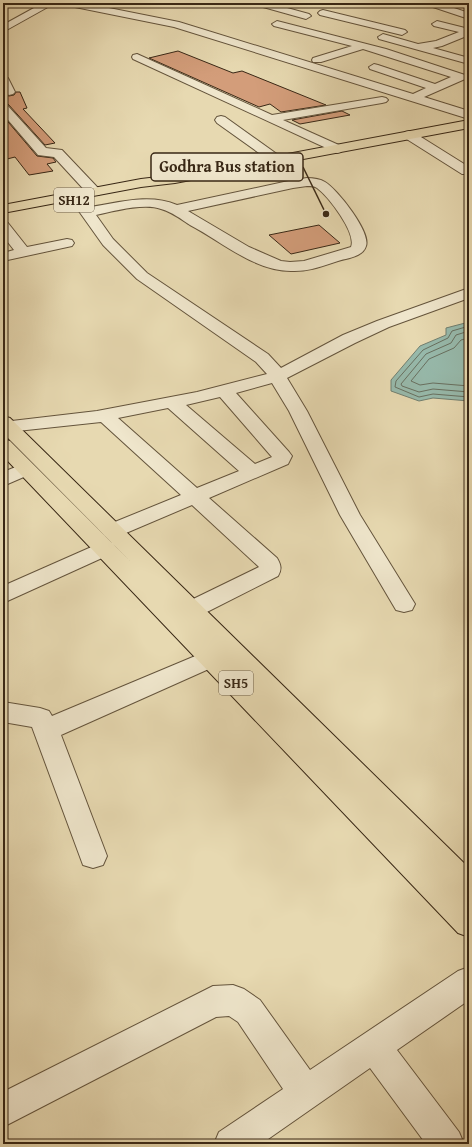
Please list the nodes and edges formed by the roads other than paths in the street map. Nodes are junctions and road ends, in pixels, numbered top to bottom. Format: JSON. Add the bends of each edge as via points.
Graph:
{"nodes":[{"id":1,"x":50,"y":3,"type":"edge"},
{"id":2,"x":70,"y":3,"type":"edge"},
{"id":3,"x":106,"y":3,"type":"edge"},
{"id":4,"x":259,"y":3,"type":"edge"},
{"id":5,"x":430,"y":3,"type":"edge"},
{"id":6,"x":296,"y":5,"type":"dead end"},
{"id":7,"x":92,"y":7,"type":"junction"},
{"id":8,"x":338,"y":8,"type":"dead end"},
{"id":9,"x":283,"y":10,"type":"junction"},
{"id":10,"x":323,"y":13,"type":"junction"},
{"id":11,"x":469,"y":16,"type":"edge"},
{"id":12,"x":310,"y":17,"type":"junction"},
{"id":13,"x":277,"y":24,"type":"dead end"},
{"id":14,"x":437,"y":24,"type":"dead end"},
{"id":15,"x":3,"y":29,"type":"edge"},
{"id":16,"x":469,"y":32,"type":"edge"},
{"id":17,"x":442,"y":42,"type":"junction"},
{"id":18,"x":363,"y":46,"type":"junction"},
{"id":19,"x":418,"y":46,"type":"junction"},
{"id":20,"x":462,"y":48,"type":"dead end"},
{"id":21,"x":137,"y":57,"type":"dead end"},
{"id":22,"x":317,"y":60,"type":"dead end"},
{"id":23,"x":469,"y":61,"type":"edge"},
{"id":24,"x":374,"y":67,"type":"dead end"},
{"id":25,"x":392,"y":73,"type":"junction"},
{"id":26,"x":3,"y":78,"type":"edge"},
{"id":27,"x":366,"y":83,"type":"junction"},
{"id":28,"x":436,"y":88,"type":"junction"},
{"id":29,"x":9,"y":92,"type":"dead end"},
{"id":30,"x":413,"y":98,"type":"junction"},
{"id":31,"x":382,"y":100,"type":"dead end"},
{"id":32,"x":3,"y":107,"type":"edge"},
{"id":33,"x":469,"y":115,"type":"edge"},
{"id":34,"x":273,"y":118,"type":"junction"},
{"id":35,"x":221,"y":120,"type":"dead end"},
{"id":36,"x":469,"y":124,"type":"edge"},
{"id":37,"x":409,"y":136,"type":"junction"},
{"id":38,"x":337,"y":149,"type":"junction"},
{"id":39,"x":277,"y":160,"type":"junction"},
{"id":40,"x":467,"y":171,"type":"dead end"},
{"id":41,"x":157,"y":182,"type":"junction"},
{"id":42,"x":94,"y":192,"type":"junction"},
{"id":43,"x":82,"y":206,"type":"junction"},
{"id":44,"x":3,"y":209,"type":"edge"},
{"id":45,"x":174,"y":210,"type":"junction"},
{"id":46,"x":3,"y":213,"type":"edge"},
{"id":47,"x":3,"y":226,"type":"edge"},
{"id":48,"x":67,"y":242,"type":"dead end"},
{"id":49,"x":23,"y":252,"type":"junction"},
{"id":50,"x":3,"y":257,"type":"edge"},
{"id":51,"x":469,"y":293,"type":"edge"},
{"id":52,"x":276,"y":376,"type":"junction"},
{"id":53,"x":224,"y":390,"type":"junction"},
{"id":54,"x":172,"y":402,"type":"junction"},
{"id":55,"x":105,"y":416,"type":"junction"},
{"id":56,"x":5,"y":431,"type":"edge"},
{"id":57,"x":26,"y":469,"type":"junction"},
{"id":58,"x":252,"y":472,"type":"junction"},
{"id":59,"x":3,"y":480,"type":"edge"},
{"id":60,"x":194,"y":496,"type":"junction"},
{"id":61,"x":108,"y":540,"type":"junction"},
{"id":62,"x":3,"y":595,"type":"edge"},
{"id":63,"x":404,"y":604,"type":"dead end"},
{"id":64,"x":191,"y":610,"type":"junction"},
{"id":65,"x":212,"y":658,"type":"junction"},
{"id":66,"x":3,"y":712,"type":"edge"},
{"id":67,"x":46,"y":730,"type":"junction"},
{"id":68,"x":93,"y":856,"type":"dead end"},
{"id":69,"x":469,"y":887,"type":"edge"},
{"id":70,"x":469,"y":922,"type":"edge"},
{"id":71,"x":469,"y":982,"type":"edge"},
{"id":72,"x":374,"y":1046,"type":"junction"},
{"id":73,"x":306,"y":1093,"type":"junction"},
{"id":74,"x":3,"y":1110,"type":"edge"},
{"id":75,"x":231,"y":1144,"type":"edge"},
{"id":76,"x":447,"y":1144,"type":"edge"}],
"edges":[{"from":1,"to":15,"type":"street"},
{"from":2,"to":7,"type":"street"},
{"from":3,"to":7,"type":"street"},
{"from":4,"to":9,"type":"street"},
{"from":5,"to":11,"type":"street"},
{"from":6,"to":9,"type":"street"},
{"from":7,"to":27,"type":"street","via":[[176,24]]},
{"from":8,"to":10,"type":"street"},
{"from":9,"to":12,"type":"street"},
{"from":10,"to":12,"type":"street"},
{"from":10,"to":17,"type":"street"},
{"from":12,"to":19,"type":"street"},
{"from":13,"to":18,"type":"street"},
{"from":14,"to":16,"type":"street"},
{"from":16,"to":17,"type":"street"},
{"from":17,"to":19,"type":"street"},
{"from":17,"to":20,"type":"street"},
{"from":18,"to":22,"type":"street"},
{"from":18,"to":28,"type":"street","via":[[461,77]]},
{"from":19,"to":23,"type":"street"},
{"from":21,"to":34,"type":"street"},
{"from":24,"to":25,"type":"street"},
{"from":25,"to":27,"type":"street"},
{"from":25,"to":28,"type":"street"},
{"from":26,"to":29,"type":"street"},
{"from":27,"to":30,"type":"street"},
{"from":28,"to":30,"type":"street"},
{"from":30,"to":33,"type":"street"},
{"from":31,"to":34,"type":"street"},
{"from":32,"to":42,"type":"street","via":[[42,152],[58,153]]},
{"from":34,"to":38,"type":"street"},
{"from":35,"to":39,"type":"street"},
{"from":36,"to":37,"type":"main road","number":"SH12"},
{"from":37,"to":38,"type":"main road","number":"SH12"},
{"from":37,"to":40,"type":"street"},
{"from":38,"to":39,"type":"main road","number":"SH12"},
{"from":39,"to":41,"type":"main road","number":"SH12"},
{"from":41,"to":42,"type":"main road","number":"SH12"},
{"from":41,"to":43,"type":"main road","number":"SH12"},
{"from":42,"to":44,"type":"main road","number":"SH12"},
{"from":43,"to":45,"type":"street","via":[[158,204]]},
{"from":43,"to":46,"type":"main road","number":"SH12"},
{"from":43,"to":52,"type":"street","via":[[108,242],[142,276],[262,358],[271,366]]},
{"from":45,"to":45,"type":"street","via":[[277,266],[302,266],[349,254],[360,246],[354,225],[331,194],[316,183],[293,184]]},
{"from":47,"to":49,"type":"street"},
{"from":48,"to":49,"type":"street"},
{"from":49,"to":50,"type":"street"},
{"from":51,"to":52,"type":"street","via":[[348,338]]},
{"from":52,"to":53,"type":"street"},
{"from":52,"to":63,"type":"street","via":[[298,411],[350,515]]},
{"from":53,"to":54,"type":"street"},
{"from":53,"to":58,"type":"street","via":[[282,456],[281,460]]},
{"from":54,"to":55,"type":"street"},
{"from":54,"to":58,"type":"street"},
{"from":55,"to":56,"type":"street"},
{"from":55,"to":60,"type":"street"},
{"from":56,"to":57,"type":"main road","number":"SH5"},
{"from":56,"to":61,"type":"main road","number":"SH5"},
{"from":57,"to":59,"type":"street"},
{"from":57,"to":61,"type":"main road","number":"SH5"},
{"from":58,"to":60,"type":"street"},
{"from":60,"to":61,"type":"street"},
{"from":60,"to":64,"type":"street","via":[[269,563],[270,571]]},
{"from":61,"to":62,"type":"street"},
{"from":61,"to":64,"type":"main road","number":"SH5"},
{"from":61,"to":65,"type":"main road","number":"SH5"},
{"from":64,"to":69,"type":"main road","number":"SH5"},
{"from":65,"to":67,"type":"street"},
{"from":65,"to":70,"type":"main road","number":"SH5"},
{"from":66,"to":67,"type":"street","via":[[40,718]]},
{"from":67,"to":68,"type":"street"},
{"from":71,"to":72,"type":"street"},
{"from":72,"to":73,"type":"street"},
{"from":72,"to":76,"type":"street"},
{"from":73,"to":74,"type":"street","via":[[248,1011],[233,1000],[213,1002]]},
{"from":73,"to":75,"type":"street"}]}
